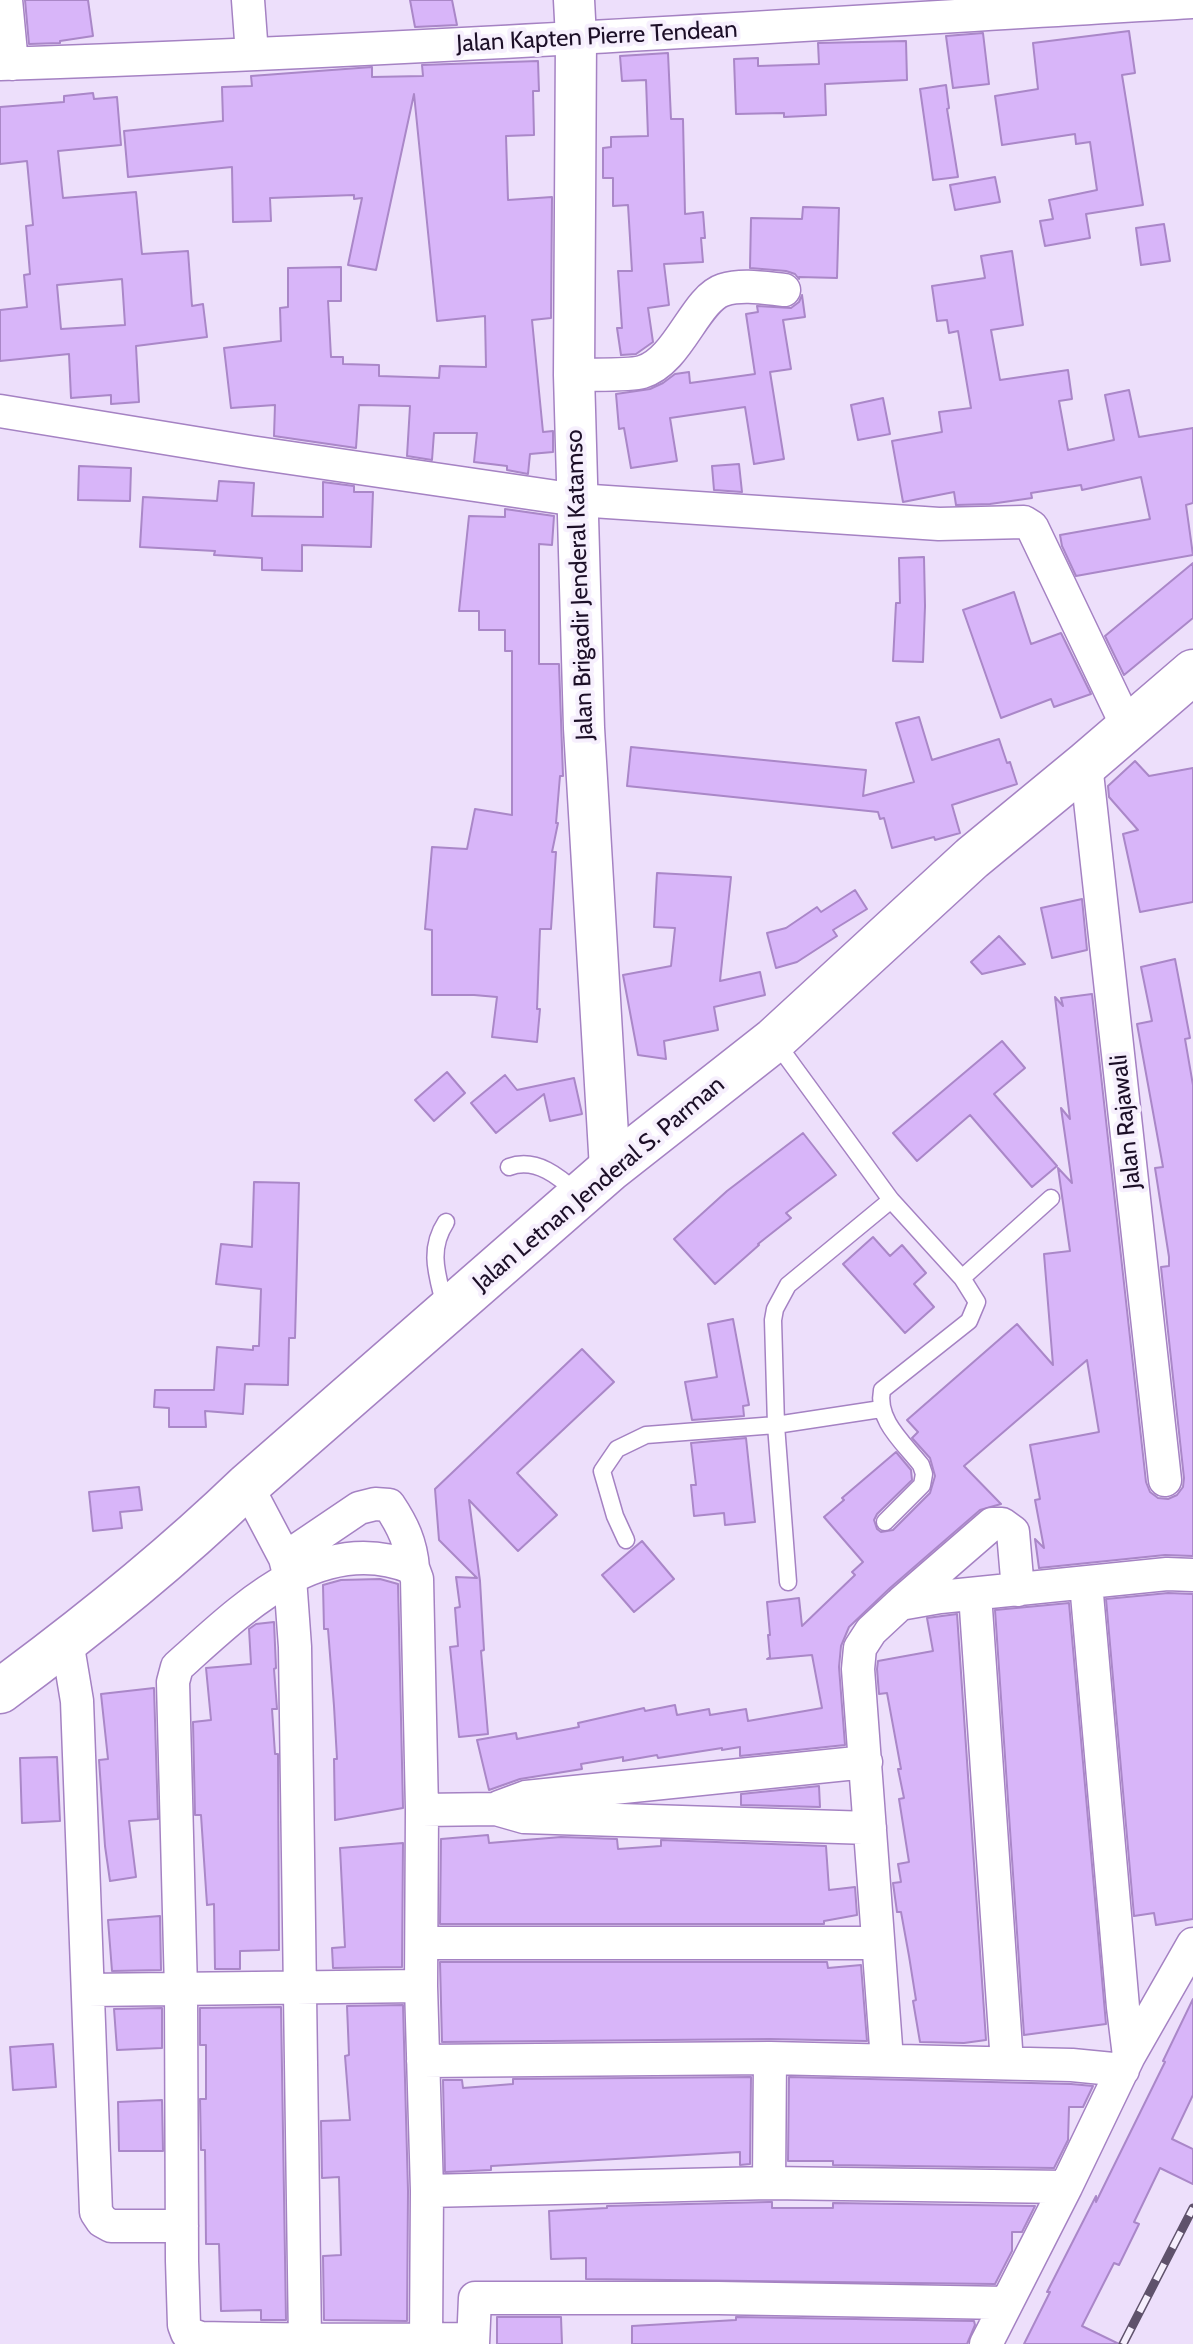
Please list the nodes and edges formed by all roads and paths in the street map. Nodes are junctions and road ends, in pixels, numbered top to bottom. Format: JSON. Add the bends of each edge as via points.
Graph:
{"nodes":[{"id":1,"x":6,"y":0,"type":"edge"},
{"id":2,"x":248,"y":0,"type":"edge"},
{"id":3,"x":1193,"y":2,"type":"edge"},
{"id":4,"x":1001,"y":7,"type":"edge"},
{"id":5,"x":858,"y":10,"type":"edge"},
{"id":6,"x":575,"y":19,"type":"edge"},
{"id":7,"x":252,"y":54,"type":"junction"},
{"id":8,"x":6,"y":64,"type":"edge"},
{"id":9,"x":784,"y":290,"type":"dead end"},
{"id":10,"x":574,"y":375,"type":"junction"},
{"id":11,"x":0,"y":411,"type":"edge"},
{"id":12,"x":577,"y":500,"type":"junction"},
{"id":13,"x":1193,"y":672,"type":"edge"},
{"id":14,"x":1128,"y":728,"type":"junction"},
{"id":15,"x":1086,"y":764,"type":"junction"},
{"id":16,"x":774,"y":1040,"type":"junction"},
{"id":17,"x":509,"y":1167,"type":"dead end"},
{"id":18,"x":595,"y":1182,"type":"junction"},
{"id":19,"x":1051,"y":1198,"type":"dead end"},
{"id":20,"x":891,"y":1200,"type":"junction"},
{"id":21,"x":446,"y":1222,"type":"dead end"},
{"id":22,"x":962,"y":1278,"type":"junction"},
{"id":23,"x":446,"y":1313,"type":"junction"},
{"id":24,"x":881,"y":1409,"type":"junction"},
{"id":25,"x":776,"y":1425,"type":"junction"},
{"id":26,"x":1165,"y":1480,"type":"dead end"},
{"id":27,"x":251,"y":1493,"type":"junction"},
{"id":28,"x":885,"y":1522,"type":"dead end"},
{"id":29,"x":626,"y":1540,"type":"dead end"},
{"id":30,"x":284,"y":1558,"type":"junction"},
{"id":31,"x":413,"y":1568,"type":"junction"},
{"id":32,"x":1193,"y":1575,"type":"edge"},
{"id":33,"x":788,"y":1582,"type":"dead end"},
{"id":34,"x":1086,"y":1583,"type":"junction"},
{"id":35,"x":1018,"y":1590,"type":"junction"},
{"id":36,"x":975,"y":1594,"type":"junction"},
{"id":37,"x":900,"y":1604,"type":"junction"},
{"id":38,"x":67,"y":1641,"type":"junction"},
{"id":39,"x":0,"y":1691,"type":"edge"},
{"id":40,"x":866,"y":1762,"type":"junction"},
{"id":41,"x":496,"y":1809,"type":"junction"},
{"id":42,"x":422,"y":1810,"type":"junction"},
{"id":43,"x":870,"y":1828,"type":"junction"},
{"id":44,"x":422,"y":1943,"type":"junction"},
{"id":45,"x":878,"y":1943,"type":"junction"},
{"id":46,"x":1193,"y":1944,"type":"edge"},
{"id":47,"x":421,"y":1986,"type":"junction"},
{"id":48,"x":299,"y":1988,"type":"junction"},
{"id":49,"x":88,"y":1990,"type":"junction"},
{"id":50,"x":181,"y":1990,"type":"junction"},
{"id":51,"x":770,"y":2058,"type":"junction"},
{"id":52,"x":887,"y":2060,"type":"junction"},
{"id":53,"x":423,"y":2061,"type":"junction"},
{"id":54,"x":1007,"y":2063,"type":"junction"},
{"id":55,"x":1126,"y":2063,"type":"junction"},
{"id":56,"x":769,"y":2183,"type":"junction"},
{"id":57,"x":1066,"y":2187,"type":"junction"},
{"id":58,"x":427,"y":2191,"type":"junction"},
{"id":59,"x":182,"y":2226,"type":"junction"},
{"id":60,"x":475,"y":2298,"type":"junction"},
{"id":61,"x":427,"y":2299,"type":"junction"},
{"id":62,"x":1006,"y":2303,"type":"junction"},
{"id":63,"x":305,"y":2340,"type":"junction"},
{"id":64,"x":426,"y":2340,"type":"junction"},
{"id":65,"x":473,"y":2341,"type":"edge"},
{"id":66,"x":986,"y":2344,"type":"edge"}],
"edges":[{"from":1,"to":8,"type":"street"},
{"from":2,"to":7,"type":"street"},
{"from":3,"to":4,"type":"street","name":"Jalan Kapten Pierre Tendean","via":[[1118,8]]},
{"from":4,"to":5,"type":"street","name":"Jalan Kapten Pierre Tendean"},
{"from":5,"to":6,"type":"street","name":"Jalan Kapten Pierre Tendean"},
{"from":6,"to":7,"type":"street","name":"Jalan Kapten Pierre Tendean"},
{"from":6,"to":10,"type":"street","name":"Jalan Brigadir Jenderal Katamso"},
{"from":7,"to":8,"type":"street","name":"Jalan Kapten Pierre Tendean"},
{"from":9,"to":10,"type":"street","via":[[737,286],[719,291],[657,364],[641,372]]},
{"from":10,"to":12,"type":"street","name":"Jalan Brigadir Jenderal Katamso"},
{"from":11,"to":12,"type":"street"},
{"from":12,"to":14,"type":"street","via":[[939,524],[1030,525]]},
{"from":12,"to":18,"type":"street","name":"Jalan Brigadir Jenderal Katamso"},
{"from":13,"to":14,"type":"highway","name":"Jalan Letnan Jenderal S. Parman"},
{"from":14,"to":15,"type":"highway","name":"Jalan Letnan Jenderal S. Parman"},
{"from":15,"to":16,"type":"highway","name":"Jalan Letnan Jenderal S. Parman","via":[[972,858]]},
{"from":15,"to":26,"type":"street","name":"Jalan Rajawali"},
{"from":16,"to":18,"type":"highway","name":"Jalan Letnan Jenderal S. Parman"},
{"from":16,"to":20,"type":"lane"},
{"from":17,"to":18,"type":"lane","via":[[523,1164],[560,1178]]},
{"from":18,"to":23,"type":"highway","name":"Jalan Letnan Jenderal S. Parman"},
{"from":19,"to":22,"type":"lane"},
{"from":20,"to":22,"type":"lane"},
{"from":20,"to":25,"type":"lane","via":[[788,1285],[775,1309]]},
{"from":21,"to":23,"type":"lane","via":[[434,1252]]},
{"from":22,"to":24,"type":"lane","via":[[977,1302],[969,1321],[882,1390]]},
{"from":23,"to":27,"type":"highway","name":"Jalan Letnan Jenderal S. Parman"},
{"from":24,"to":25,"type":"lane"},
{"from":24,"to":28,"type":"lane","via":[[924,1474],[922,1485]]},
{"from":25,"to":29,"type":"lane","via":[[646,1435],[617,1449],[602,1471]]},
{"from":25,"to":33,"type":"lane"},
{"from":27,"to":30,"type":"street"},
{"from":27,"to":38,"type":"highway","name":"Jalan Letnan Jenderal S. Parman"},
{"from":30,"to":31,"type":"street","via":[[326,1563],[394,1560]]},
{"from":30,"to":31,"type":"street","via":[[359,1508],[389,1505],[411,1547]]},
{"from":30,"to":48,"type":"street","via":[[295,1647]]},
{"from":30,"to":50,"type":"street","via":[[262,1595],[177,1667],[173,1682]]},
{"from":31,"to":42,"type":"street"},
{"from":32,"to":34,"type":"street"},
{"from":34,"to":35,"type":"street"},
{"from":34,"to":55,"type":"street"},
{"from":35,"to":36,"type":"street"},
{"from":35,"to":37,"type":"street","via":[[1013,1532],[992,1524]]},
{"from":36,"to":37,"type":"street"},
{"from":36,"to":54,"type":"street"},
{"from":37,"to":40,"type":"street","via":[[860,1648]]},
{"from":38,"to":39,"type":"highway","name":"Jalan Letnan Jenderal S. Parman"},
{"from":38,"to":49,"type":"street","via":[[77,1701]]},
{"from":40,"to":41,"type":"street","via":[[526,1797]]},
{"from":40,"to":43,"type":"street"},
{"from":41,"to":42,"type":"street"},
{"from":41,"to":43,"type":"street","via":[[524,1817]]},
{"from":42,"to":44,"type":"street"},
{"from":43,"to":45,"type":"street"},
{"from":44,"to":45,"type":"street"},
{"from":44,"to":47,"type":"street"},
{"from":45,"to":52,"type":"street"},
{"from":46,"to":55,"type":"street"},
{"from":47,"to":48,"type":"street"},
{"from":47,"to":53,"type":"street"},
{"from":48,"to":50,"type":"street"},
{"from":48,"to":63,"type":"street"},
{"from":49,"to":50,"type":"street"},
{"from":49,"to":59,"type":"street","via":[[96,2212],[111,2226]]},
{"from":50,"to":59,"type":"street"},
{"from":51,"to":52,"type":"street"},
{"from":51,"to":53,"type":"street"},
{"from":51,"to":56,"type":"street"},
{"from":52,"to":54,"type":"street"},
{"from":53,"to":58,"type":"street"},
{"from":54,"to":55,"type":"street"},
{"from":55,"to":57,"type":"street"},
{"from":56,"to":57,"type":"street"},
{"from":56,"to":58,"type":"street"},
{"from":57,"to":62,"type":"street"},
{"from":58,"to":61,"type":"street"},
{"from":59,"to":63,"type":"street","via":[[187,2333],[201,2338]]},
{"from":60,"to":61,"type":"street"},
{"from":60,"to":62,"type":"street"},
{"from":60,"to":65,"type":"street"},
{"from":61,"to":64,"type":"street"},
{"from":62,"to":66,"type":"street"},
{"from":63,"to":64,"type":"street"},
{"from":64,"to":65,"type":"street"}]}
